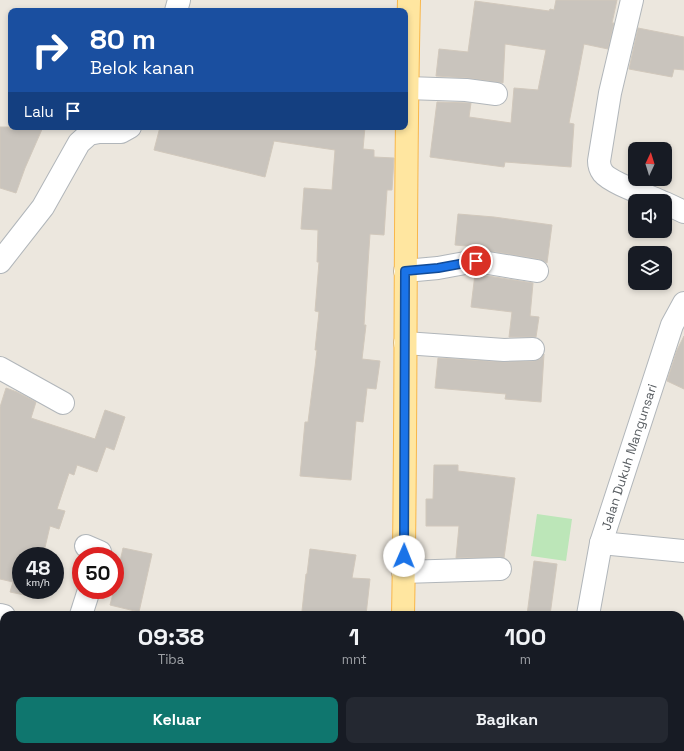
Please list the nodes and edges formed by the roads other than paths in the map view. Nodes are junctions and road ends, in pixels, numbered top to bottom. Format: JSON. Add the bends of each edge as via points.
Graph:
{"nodes":[{"id":1,"x":409,"y":0,"type":"edge"},
{"id":2,"x":632,"y":0,"type":"edge"},
{"id":3,"x":408,"y":44,"type":"edge"},
{"id":4,"x":408,"y":88,"type":"edge"},
{"id":5,"x":496,"y":94,"type":"dead end"},
{"id":6,"x":125,"y":130,"type":"edge"},
{"id":7,"x":407,"y":130,"type":"edge"},
{"id":8,"x":644,"y":194,"type":"edge"},
{"id":9,"x":672,"y":206,"type":"edge"},
{"id":10,"x":684,"y":212,"type":"edge"},
{"id":11,"x":0,"y":262,"type":"edge"},
{"id":12,"x":405,"y":271,"type":"junction"},
{"id":13,"x":537,"y":271,"type":"dead end"},
{"id":14,"x":683,"y":307,"type":"edge"},
{"id":15,"x":405,"y":344,"type":"junction"},
{"id":16,"x":533,"y":349,"type":"dead end"},
{"id":17,"x":0,"y":368,"type":"edge"},
{"id":18,"x":63,"y":403,"type":"dead end"},
{"id":19,"x":601,"y":543,"type":"junction"},
{"id":20,"x":684,"y":551,"type":"edge"},
{"id":21,"x":500,"y":569,"type":"dead end"},
{"id":22,"x":403,"y":572,"type":"junction"},
{"id":23,"x":86,"y":599,"type":"edge"},
{"id":24,"x":82,"y":611,"type":"edge"},
{"id":25,"x":403,"y":611,"type":"edge"},
{"id":26,"x":589,"y":611,"type":"edge"}],
"edges":[{"from":1,"to":3,"type":"main road"},
{"from":2,"to":8,"type":"street","via":[[610,93],[599,161],[604,174],[612,180]]},
{"from":4,"to":5,"type":"street"},
{"from":6,"to":11,"type":"street","via":[[89,134],[79,143],[43,207]]},
{"from":7,"to":12,"type":"main road"},
{"from":9,"to":10,"type":"street"},
{"from":12,"to":13,"type":"street","via":[[476,261]]},
{"from":12,"to":15,"type":"main road"},
{"from":14,"to":19,"type":"street","name":"Jalan Dukuh Mangunsari","via":[[672,325]]},
{"from":15,"to":16,"type":"street","via":[[504,350]]},
{"from":15,"to":22,"type":"main road"},
{"from":17,"to":18,"type":"street"},
{"from":19,"to":20,"type":"street"},
{"from":19,"to":26,"type":"street","name":"Jalan Dukuh Mangunsari"},
{"from":21,"to":22,"type":"street"},
{"from":22,"to":25,"type":"main road"},
{"from":23,"to":24,"type":"street"}]}
